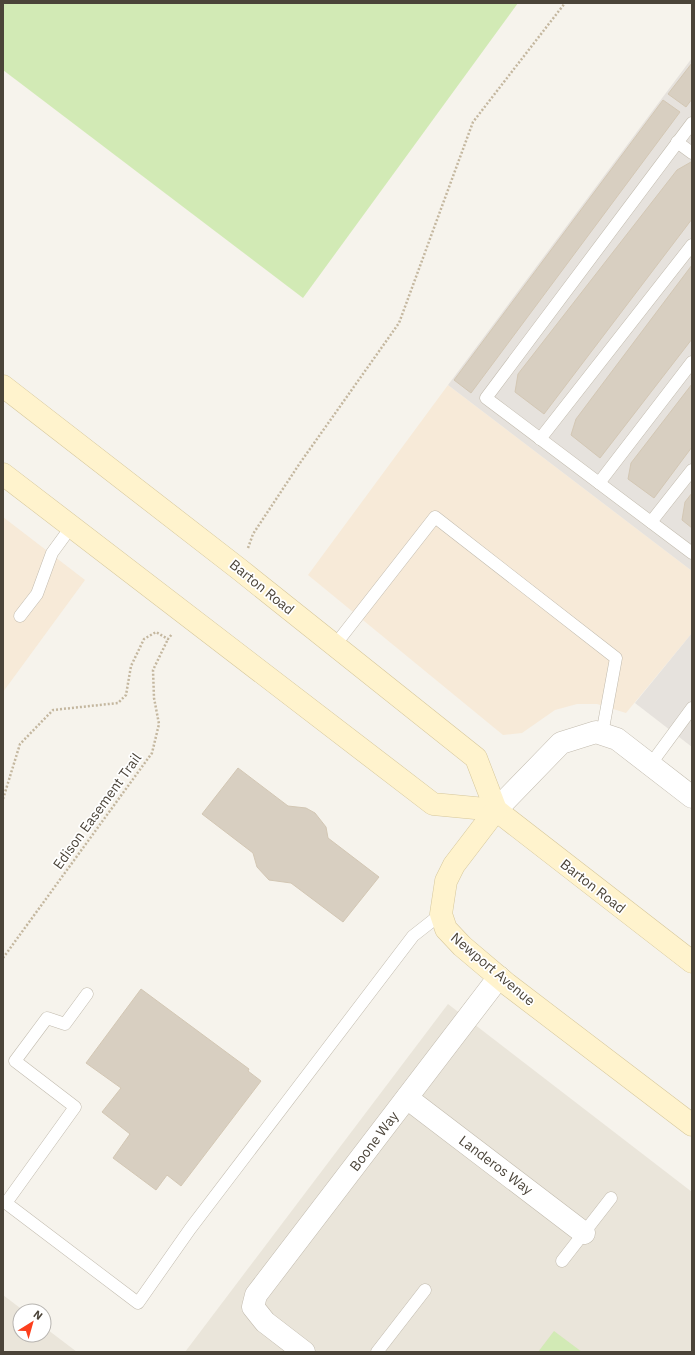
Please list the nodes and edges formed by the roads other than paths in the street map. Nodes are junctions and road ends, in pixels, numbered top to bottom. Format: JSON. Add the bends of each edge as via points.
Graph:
{"nodes":[{"id":1,"x":692,"y":123,"type":"edge"},
{"id":2,"x":677,"y":142,"type":"junction"},
{"id":3,"x":692,"y":153,"type":"edge"},
{"id":4,"x":692,"y":245,"type":"edge"},
{"id":5,"x":692,"y":362,"type":"edge"},
{"id":6,"x":3,"y":386,"type":"edge"},
{"id":7,"x":540,"y":439,"type":"junction"},
{"id":8,"x":692,"y":470,"type":"edge"},
{"id":9,"x":3,"y":474,"type":"edge"},
{"id":10,"x":599,"y":483,"type":"junction"},
{"id":11,"x":651,"y":522,"type":"junction"},
{"id":12,"x":71,"y":527,"type":"junction"},
{"id":13,"x":692,"y":553,"type":"edge"},
{"id":14,"x":20,"y":616,"type":"dead end"},
{"id":15,"x":335,"y":645,"type":"junction"},
{"id":16,"x":692,"y":708,"type":"edge"},
{"id":17,"x":602,"y":734,"type":"junction"},
{"id":18,"x":650,"y":765,"type":"junction"},
{"id":19,"x":692,"y":797,"type":"edge"},
{"id":20,"x":496,"y":810,"type":"junction"},
{"id":21,"x":440,"y":914,"type":"junction"},
{"id":22,"x":692,"y":962,"type":"edge"},
{"id":23,"x":499,"y":977,"type":"junction"},
{"id":24,"x":87,"y":994,"type":"dead end"},
{"id":25,"x":407,"y":1098,"type":"junction"},
{"id":26,"x":692,"y":1125,"type":"edge"},
{"id":27,"x":611,"y":1198,"type":"dead end"},
{"id":28,"x":584,"y":1232,"type":"junction"},
{"id":29,"x":562,"y":1261,"type":"dead end"},
{"id":30,"x":425,"y":1290,"type":"dead end"},
{"id":31,"x":304,"y":1352,"type":"edge"},
{"id":32,"x":377,"y":1352,"type":"edge"}],
"edges":[{"from":1,"to":2,"type":"lane"},
{"from":2,"to":3,"type":"lane"},
{"from":2,"to":7,"type":"lane","via":[[486,398]]},
{"from":4,"to":7,"type":"lane"},
{"from":5,"to":10,"type":"lane"},
{"from":6,"to":15,"type":"main road","name":"Barton Road"},
{"from":7,"to":10,"type":"lane"},
{"from":8,"to":11,"type":"lane"},
{"from":9,"to":12,"type":"main road"},
{"from":10,"to":11,"type":"lane"},
{"from":11,"to":13,"type":"lane"},
{"from":12,"to":14,"type":"lane","via":[[52,553],[37,594]]},
{"from":12,"to":20,"type":"main road","via":[[433,804]]},
{"from":15,"to":17,"type":"lane","via":[[435,517],[616,658]]},
{"from":15,"to":20,"type":"main road","name":"Barton Road","via":[[476,758]]},
{"from":16,"to":18,"type":"lane"},
{"from":17,"to":18,"type":"street","via":[[617,739]]},
{"from":17,"to":20,"type":"street","via":[[596,732],[561,743]]},
{"from":18,"to":19,"type":"street"},
{"from":20,"to":21,"type":"main road","via":[[454,865],[446,881]]},
{"from":20,"to":22,"type":"main road","name":"Barton Road"},
{"from":21,"to":23,"type":"main road","name":"Newport Avenue","via":[[446,929]]},
{"from":21,"to":24,"type":"lane","via":[[413,936],[190,1229],[138,1302],[6,1203],[75,1107],[14,1061],[47,1018],[65,1024]]},
{"from":23,"to":25,"type":"street","name":"Boone Way"},
{"from":23,"to":26,"type":"main road","name":"Newport Avenue"},
{"from":25,"to":28,"type":"street","name":"Landeros Way"},
{"from":25,"to":31,"type":"street","name":"Boone Way","via":[[256,1295],[253,1307],[265,1322]]},
{"from":27,"to":28,"type":"lane"},
{"from":28,"to":29,"type":"lane"},
{"from":30,"to":32,"type":"lane"}]}
